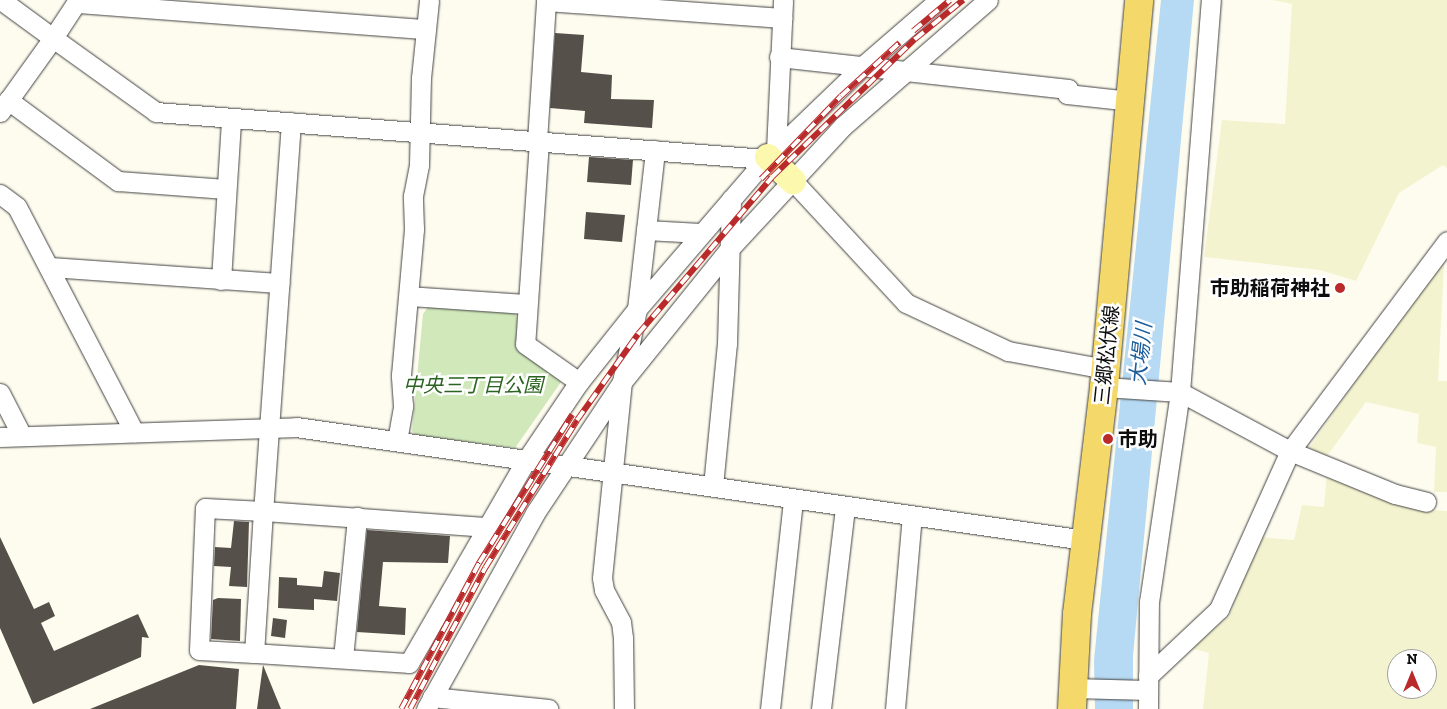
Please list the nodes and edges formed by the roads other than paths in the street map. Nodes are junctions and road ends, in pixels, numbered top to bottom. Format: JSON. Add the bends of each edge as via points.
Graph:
{"nodes":[{"id":1,"x":0,"y":0,"type":"edge"},
{"id":2,"x":429,"y":0,"type":"edge"},
{"id":3,"x":546,"y":0,"type":"edge"},
{"id":4,"x":939,"y":0,"type":"edge"},
{"id":5,"x":988,"y":0,"type":"edge"},
{"id":6,"x":1139,"y":0,"type":"edge"},
{"id":7,"x":1211,"y":0,"type":"edge"},
{"id":8,"x":78,"y":2,"type":"edge"},
{"id":9,"x":662,"y":5,"type":"edge"},
{"id":10,"x":782,"y":9,"type":"edge"},
{"id":11,"x":426,"y":29,"type":"junction"},
{"id":12,"x":53,"y":38,"type":"junction"},
{"id":13,"x":779,"y":57,"type":"junction"},
{"id":14,"x":864,"y":65,"type":"junction"},
{"id":15,"x":906,"y":71,"type":"junction"},
{"id":16,"x":1130,"y":101,"type":"junction"},
{"id":17,"x":4,"y":106,"type":"edge"},
{"id":18,"x":231,"y":118,"type":"junction"},
{"id":19,"x":291,"y":122,"type":"junction"},
{"id":20,"x":419,"y":131,"type":"junction"},
{"id":21,"x":538,"y":141,"type":"junction"},
{"id":22,"x":655,"y":150,"type":"junction"},
{"id":23,"x":770,"y":155,"type":"junction"},
{"id":24,"x":793,"y":180,"type":"junction"},
{"id":25,"x":226,"y":189,"type":"junction"},
{"id":26,"x":0,"y":194,"type":"edge"},
{"id":27,"x":731,"y":199,"type":"junction"},
{"id":28,"x":646,"y":230,"type":"junction"},
{"id":29,"x":700,"y":233,"type":"junction"},
{"id":30,"x":1447,"y":241,"type":"edge"},
{"id":31,"x":730,"y":248,"type":"junction"},
{"id":32,"x":49,"y":267,"type":"junction"},
{"id":33,"x":221,"y":280,"type":"junction"},
{"id":34,"x":280,"y":284,"type":"junction"},
{"id":35,"x":409,"y":296,"type":"junction"},
{"id":36,"x":527,"y":304,"type":"junction"},
{"id":37,"x":637,"y":309,"type":"junction"},
{"id":38,"x":1110,"y":381,"type":"junction"},
{"id":39,"x":579,"y":382,"type":"junction"},
{"id":40,"x":622,"y":382,"type":"junction"},
{"id":41,"x":1175,"y":391,"type":"junction"},
{"id":42,"x":0,"y":392,"type":"edge"},
{"id":43,"x":269,"y":426,"type":"junction"},
{"id":44,"x":134,"y":432,"type":"junction"},
{"id":45,"x":22,"y":436,"type":"junction"},
{"id":46,"x":0,"y":437,"type":"edge"},
{"id":47,"x":397,"y":441,"type":"junction"},
{"id":48,"x":1290,"y":451,"type":"junction"},
{"id":49,"x":526,"y":459,"type":"junction"},
{"id":50,"x":565,"y":467,"type":"junction"},
{"id":51,"x":614,"y":472,"type":"junction"},
{"id":52,"x":713,"y":486,"type":"junction"},
{"id":53,"x":793,"y":499,"type":"junction"},
{"id":54,"x":1426,"y":502,"type":"dead end"},
{"id":55,"x":845,"y":507,"type":"junction"},
{"id":56,"x":263,"y":511,"type":"junction"},
{"id":57,"x":912,"y":516,"type":"junction"},
{"id":58,"x":357,"y":518,"type":"junction"},
{"id":59,"x":485,"y":526,"type":"junction"},
{"id":60,"x":1085,"y":540,"type":"junction"},
{"id":61,"x":254,"y":653,"type":"junction"},
{"id":62,"x":343,"y":658,"type":"junction"},
{"id":63,"x":1145,"y":685,"type":"junction"},
{"id":64,"x":1077,"y":695,"type":"edge"},
{"id":65,"x":429,"y":703,"type":"edge"},
{"id":66,"x":548,"y":709,"type":"edge"},
{"id":67,"x":624,"y":709,"type":"edge"},
{"id":68,"x":770,"y":709,"type":"edge"},
{"id":69,"x":821,"y":709,"type":"edge"},
{"id":70,"x":895,"y":709,"type":"edge"},
{"id":71,"x":1148,"y":709,"type":"edge"}],
"edges":[{"from":1,"to":12,"type":"street"},
{"from":2,"to":11,"type":"street"},
{"from":3,"to":9,"type":"street"},
{"from":3,"to":21,"type":"street"},
{"from":4,"to":14,"type":"street"},
{"from":5,"to":15,"type":"street"},
{"from":6,"to":16,"type":"main road","name":"三郷松伏線"},
{"from":7,"to":41,"type":"street"},
{"from":8,"to":11,"type":"street"},
{"from":8,"to":12,"type":"street"},
{"from":9,"to":10,"type":"street"},
{"from":10,"to":13,"type":"street"},
{"from":11,"to":20,"type":"street"},
{"from":12,"to":17,"type":"street"},
{"from":12,"to":18,"type":"street","via":[[156,112]]},
{"from":13,"to":14,"type":"street"},
{"from":13,"to":23,"type":"street"},
{"from":14,"to":15,"type":"street"},
{"from":14,"to":23,"type":"street"},
{"from":15,"to":16,"type":"street","via":[[1068,89],[1067,94]]},
{"from":15,"to":24,"type":"street","via":[[843,126]]},
{"from":16,"to":38,"type":"main road","name":"三郷松伏線"},
{"from":17,"to":25,"type":"street","via":[[118,180]]},
{"from":18,"to":19,"type":"street"},
{"from":18,"to":25,"type":"street"},
{"from":19,"to":20,"type":"street"},
{"from":19,"to":34,"type":"street"},
{"from":20,"to":21,"type":"street"},
{"from":20,"to":35,"type":"street"},
{"from":21,"to":22,"type":"street"},
{"from":21,"to":36,"type":"street"},
{"from":22,"to":23,"type":"street"},
{"from":22,"to":28,"type":"street"},
{"from":23,"to":24,"type":"street"},
{"from":23,"to":27,"type":"street"},
{"from":24,"to":31,"type":"street"},
{"from":24,"to":38,"type":"street","via":[[906,303],[1008,350]]},
{"from":25,"to":33,"type":"street"},
{"from":26,"to":32,"type":"street","via":[[17,207]]},
{"from":27,"to":29,"type":"street"},
{"from":27,"to":31,"type":"street"},
{"from":28,"to":29,"type":"street"},
{"from":28,"to":37,"type":"street"},
{"from":29,"to":37,"type":"street"},
{"from":30,"to":48,"type":"street"},
{"from":31,"to":40,"type":"street"},
{"from":31,"to":52,"type":"street","via":[[726,344]]},
{"from":32,"to":33,"type":"street"},
{"from":32,"to":44,"type":"street"},
{"from":33,"to":34,"type":"street"},
{"from":34,"to":43,"type":"street"},
{"from":35,"to":36,"type":"street"},
{"from":35,"to":47,"type":"street"},
{"from":36,"to":39,"type":"street","via":[[525,344]]},
{"from":37,"to":39,"type":"street"},
{"from":37,"to":40,"type":"street"},
{"from":38,"to":41,"type":"street"},
{"from":38,"to":60,"type":"main road","name":"三郷松伏線"},
{"from":39,"to":49,"type":"street"},
{"from":40,"to":50,"type":"street"},
{"from":40,"to":51,"type":"street"},
{"from":41,"to":48,"type":"street"},
{"from":41,"to":63,"type":"street","via":[[1149,602]]},
{"from":42,"to":45,"type":"street"},
{"from":43,"to":44,"type":"street"},
{"from":43,"to":47,"type":"street"},
{"from":43,"to":56,"type":"street"},
{"from":44,"to":45,"type":"street"},
{"from":45,"to":46,"type":"street"},
{"from":47,"to":49,"type":"street"},
{"from":48,"to":54,"type":"street","via":[[1395,494]]},
{"from":48,"to":63,"type":"street","via":[[1219,609]]},
{"from":49,"to":50,"type":"street"},
{"from":49,"to":59,"type":"street"},
{"from":50,"to":51,"type":"street"},
{"from":50,"to":65,"type":"street","via":[[493,585]]},
{"from":51,"to":52,"type":"street"},
{"from":51,"to":67,"type":"street","via":[[602,578],[604,590],[621,622],[624,638]]},
{"from":52,"to":53,"type":"street"},
{"from":53,"to":55,"type":"street"},
{"from":53,"to":68,"type":"street"},
{"from":55,"to":57,"type":"street"},
{"from":55,"to":69,"type":"street"},
{"from":56,"to":58,"type":"street"},
{"from":56,"to":61,"type":"street"},
{"from":56,"to":61,"type":"street","via":[[205,508],[199,650]]},
{"from":57,"to":60,"type":"street"},
{"from":57,"to":70,"type":"street"},
{"from":58,"to":59,"type":"street"},
{"from":58,"to":62,"type":"street"},
{"from":59,"to":62,"type":"street","via":[[409,663]]},
{"from":60,"to":64,"type":"main road","name":"三郷松伏線"},
{"from":61,"to":62,"type":"street"},
{"from":63,"to":64,"type":"street"},
{"from":63,"to":71,"type":"street"},
{"from":65,"to":66,"type":"street"}]}
